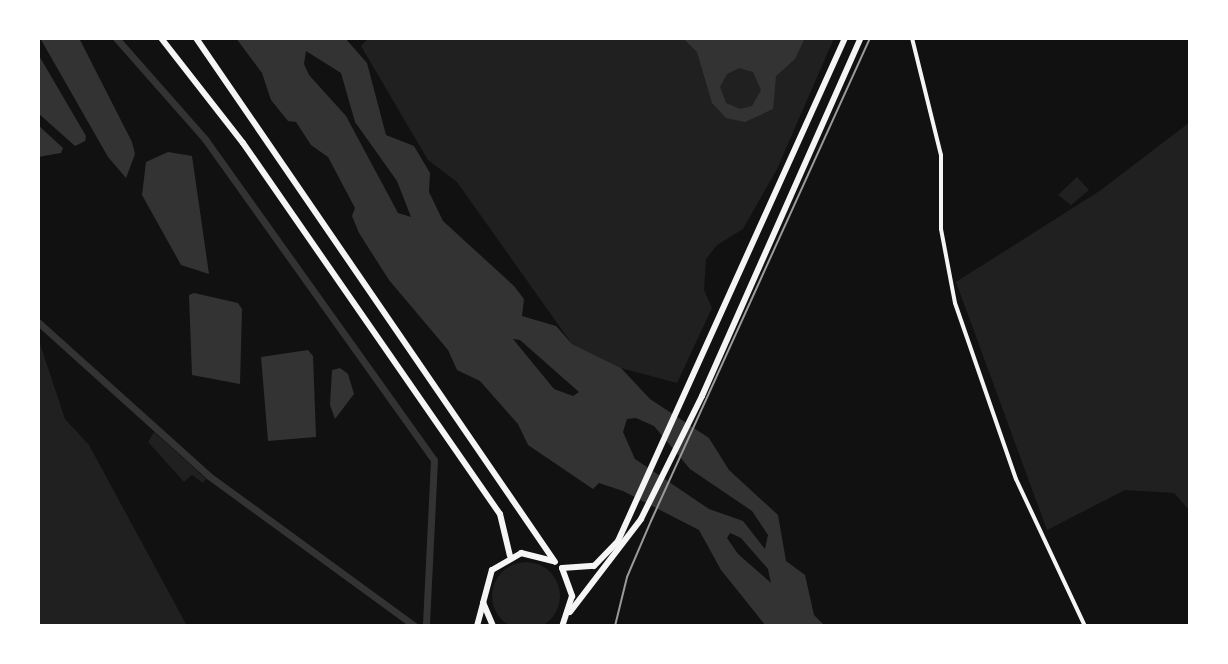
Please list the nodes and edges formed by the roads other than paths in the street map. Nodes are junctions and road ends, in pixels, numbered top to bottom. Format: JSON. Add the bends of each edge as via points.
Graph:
{"nodes":[{"id":1,"x":161,"y":38,"type":"edge"},
{"id":2,"x":196,"y":38,"type":"edge"},
{"id":3,"x":845,"y":38,"type":"edge"},
{"id":4,"x":861,"y":38,"type":"edge"},
{"id":5,"x":912,"y":38,"type":"edge"},
{"id":6,"x":827,"y":82,"type":"junction"},
{"id":7,"x":839,"y":88,"type":"junction"},
{"id":8,"x":510,"y":556,"type":"junction"},
{"id":9,"x":555,"y":562,"type":"junction"},
{"id":10,"x":562,"y":568,"type":"junction"},
{"id":11,"x":483,"y":603,"type":"junction"},
{"id":12,"x":570,"y":612,"type":"junction"},
{"id":13,"x":564,"y":625,"type":"edge"},
{"id":14,"x":477,"y":626,"type":"edge"},
{"id":15,"x":493,"y":626,"type":"edge"},
{"id":16,"x":1085,"y":626,"type":"edge"}],
"edges":[{"from":1,"to":8,"type":"main road","via":[[243,143],[500,514]]},
{"from":2,"to":9,"type":"main road"},
{"from":3,"to":6,"type":"main road"},
{"from":4,"to":7,"type":"main road"},
{"from":5,"to":16,"type":"street","via":[[941,155],[941,229],[955,303],[1016,479]]},
{"from":6,"to":7,"type":"main road"},
{"from":6,"to":10,"type":"main road","via":[[630,514],[601,562],[578,570]]},
{"from":7,"to":12,"type":"main road","via":[[702,396],[641,519]]},
{"from":8,"to":9,"type":"main road","via":[[533,553]]},
{"from":8,"to":11,"type":"main road","via":[[486,580]]},
{"from":9,"to":10,"type":"main road"},
{"from":10,"to":12,"type":"main road","via":[[572,596]]},
{"from":11,"to":14,"type":"main road"},
{"from":11,"to":15,"type":"main road"},
{"from":12,"to":13,"type":"main road"}]}
